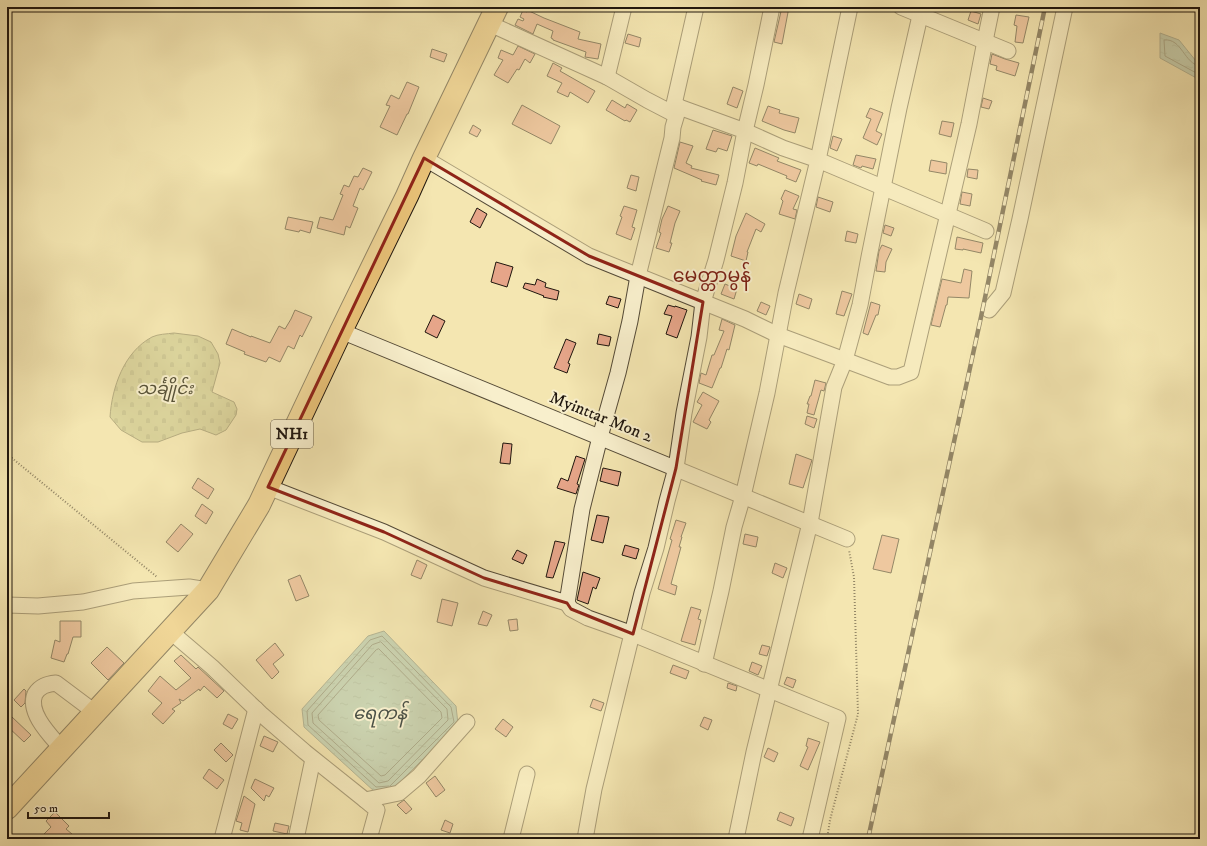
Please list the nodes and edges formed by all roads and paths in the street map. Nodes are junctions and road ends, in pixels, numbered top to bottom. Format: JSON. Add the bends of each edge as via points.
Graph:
{"nodes":[{"id":1,"x":624,"y":7,"type":"edge"},
{"id":2,"x":696,"y":7,"type":"edge"},
{"id":3,"x":772,"y":7,"type":"edge"},
{"id":4,"x":850,"y":7,"type":"edge"},
{"id":5,"x":901,"y":7,"type":"edge"},
{"id":6,"x":992,"y":7,"type":"edge"},
{"id":7,"x":1065,"y":7,"type":"edge"},
{"id":8,"x":921,"y":11,"type":"edge"},
{"id":9,"x":494,"y":15,"type":"edge"},
{"id":10,"x":984,"y":41,"type":"junction"},
{"id":11,"x":1008,"y":52,"type":"dead end"},
{"id":12,"x":607,"y":76,"type":"junction"},
{"id":13,"x":676,"y":110,"type":"junction"},
{"id":14,"x":745,"y":131,"type":"junction"},
{"id":15,"x":424,"y":158,"type":"junction"},
{"id":16,"x":818,"y":160,"type":"junction"},
{"id":17,"x":882,"y":188,"type":"junction"},
{"id":18,"x":948,"y":215,"type":"junction"},
{"id":19,"x":986,"y":231,"type":"dead end"},
{"id":20,"x":638,"y":276,"type":"junction"},
{"id":21,"x":704,"y":302,"type":"junction"},
{"id":22,"x":989,"y":310,"type":"dead end"},
{"id":23,"x":341,"y":331,"type":"junction"},
{"id":24,"x":778,"y":335,"type":"junction"},
{"id":25,"x":845,"y":360,"type":"junction"},
{"id":26,"x":600,"y":437,"type":"junction"},
{"id":27,"x":7,"y":454,"type":"edge"},
{"id":28,"x":676,"y":468,"type":"junction"},
{"id":29,"x":268,"y":486,"type":"junction"},
{"id":30,"x":744,"y":496,"type":"junction"},
{"id":31,"x":810,"y":523,"type":"junction"},
{"id":32,"x":847,"y":539,"type":"joint"},
{"id":33,"x":170,"y":588,"type":"junction"},
{"id":34,"x":208,"y":590,"type":"junction"},
{"id":35,"x":567,"y":603,"type":"junction"},
{"id":36,"x":7,"y":605,"type":"edge"},
{"id":37,"x":171,"y":632,"type":"junction"},
{"id":38,"x":633,"y":634,"type":"junction"},
{"id":39,"x":704,"y":664,"type":"junction"},
{"id":40,"x":769,"y":691,"type":"junction"},
{"id":41,"x":256,"y":710,"type":"junction"},
{"id":42,"x":96,"y":713,"type":"junction"},
{"id":43,"x":467,"y":722,"type":"dead end"},
{"id":44,"x":62,"y":749,"type":"junction"},
{"id":45,"x":313,"y":759,"type":"junction"},
{"id":46,"x":527,"y":774,"type":"dead end"},
{"id":47,"x":365,"y":800,"type":"junction"},
{"id":48,"x":7,"y":808,"type":"edge"},
{"id":49,"x":222,"y":839,"type":"edge"},
{"id":50,"x":296,"y":839,"type":"edge"},
{"id":51,"x":369,"y":839,"type":"edge"},
{"id":52,"x":511,"y":839,"type":"edge"},
{"id":53,"x":585,"y":839,"type":"edge"},
{"id":54,"x":736,"y":839,"type":"edge"},
{"id":55,"x":810,"y":839,"type":"edge"},
{"id":56,"x":827,"y":839,"type":"edge"}],
"edges":[{"from":1,"to":12,"type":"street"},
{"from":2,"to":13,"type":"street"},
{"from":3,"to":14,"type":"street"},
{"from":4,"to":16,"type":"street"},
{"from":5,"to":8,"type":"street"},
{"from":6,"to":10,"type":"street"},
{"from":7,"to":22,"type":"street","via":[[1003,293]]},
{"from":8,"to":10,"type":"street"},
{"from":8,"to":17,"type":"street"},
{"from":9,"to":12,"type":"street"},
{"from":9,"to":15,"type":"highway","number":"NH1"},
{"from":10,"to":11,"type":"street"},
{"from":10,"to":18,"type":"street","via":[[969,124]]},
{"from":12,"to":13,"type":"street","via":[[647,100]]},
{"from":13,"to":14,"type":"street"},
{"from":13,"to":20,"type":"street","via":[[672,138]]},
{"from":14,"to":16,"type":"street"},
{"from":14,"to":21,"type":"street","via":[[735,183]]},
{"from":15,"to":20,"type":"street","via":[[589,256]]},
{"from":15,"to":23,"type":"highway","number":"NH1"},
{"from":16,"to":17,"type":"street"},
{"from":16,"to":24,"type":"street"},
{"from":17,"to":18,"type":"street"},
{"from":17,"to":25,"type":"street","via":[[860,305]]},
{"from":18,"to":19,"type":"street"},
{"from":18,"to":25,"type":"street","via":[[911,372],[890,377]]},
{"from":20,"to":21,"type":"street"},
{"from":20,"to":26,"type":"street","via":[[618,373]]},
{"from":21,"to":24,"type":"street"},
{"from":21,"to":28,"type":"street"},
{"from":23,"to":26,"type":"street","name":"Myinttar Mon 2"},
{"from":23,"to":29,"type":"highway","number":"NH1"},
{"from":24,"to":25,"type":"street"},
{"from":24,"to":30,"type":"street"},
{"from":25,"to":31,"type":"street","via":[[834,387]]},
{"from":26,"to":28,"type":"street","name":"Myinttar Mon 2"},
{"from":26,"to":35,"type":"street","via":[[582,509]]},
{"from":27,"to":33,"type":"path"},
{"from":28,"to":30,"type":"street","name":"Myinttar Mon 2"},
{"from":28,"to":38,"type":"street"},
{"from":29,"to":34,"type":"highway","number":"NH1"},
{"from":29,"to":35,"type":"street","via":[[384,532],[484,578]]},
{"from":30,"to":31,"type":"street","name":"Myinttar Mon 2"},
{"from":30,"to":39,"type":"street","via":[[734,527]]},
{"from":31,"to":32,"type":"street","name":"Myinttar Mon 2"},
{"from":31,"to":40,"type":"street"},
{"from":32,"to":56,"type":"path","via":[[854,577],[858,714]]},
{"from":33,"to":34,"type":"street","via":[[189,586]]},
{"from":33,"to":36,"type":"street","via":[[133,591],[83,602],[38,606]]},
{"from":34,"to":37,"type":"highway","number":"NH1"},
{"from":35,"to":38,"type":"street","via":[[576,612]]},
{"from":37,"to":41,"type":"street"},
{"from":37,"to":42,"type":"highway","number":"NH1"},
{"from":38,"to":39,"type":"street"},
{"from":38,"to":53,"type":"street","via":[[594,789]]},
{"from":39,"to":40,"type":"street"},
{"from":40,"to":54,"type":"street"},
{"from":40,"to":55,"type":"street","via":[[838,718]]},
{"from":41,"to":45,"type":"street"},
{"from":41,"to":49,"type":"street"},
{"from":42,"to":44,"type":"highway","number":"NH1"},
{"from":42,"to":44,"type":"street","via":[[56,683],[47,684],[38,690],[34,698],[35,711],[41,724]]},
{"from":43,"to":47,"type":"street","via":[[419,776],[399,793]]},
{"from":44,"to":48,"type":"highway","number":"NH1"},
{"from":45,"to":47,"type":"street"},
{"from":45,"to":50,"type":"street"},
{"from":46,"to":52,"type":"street"},
{"from":47,"to":51,"type":"street","via":[[377,810]]}]}
